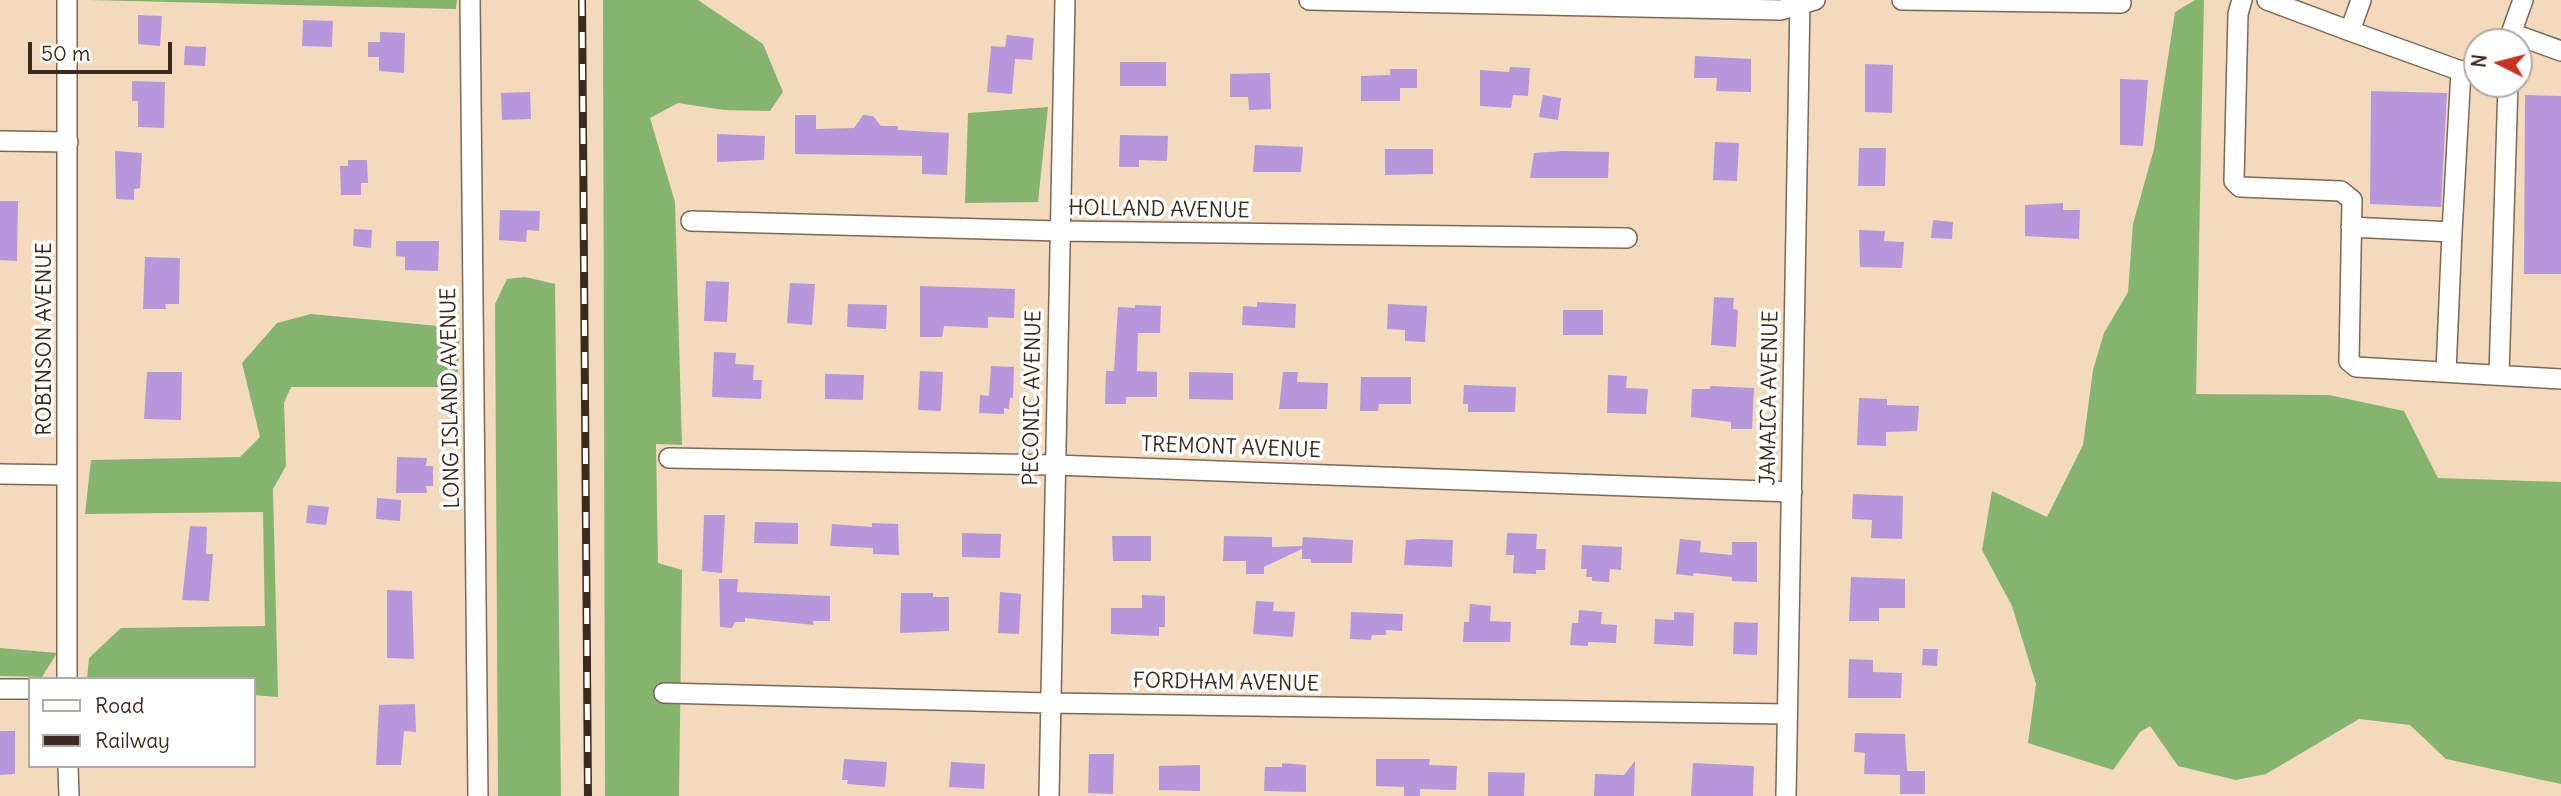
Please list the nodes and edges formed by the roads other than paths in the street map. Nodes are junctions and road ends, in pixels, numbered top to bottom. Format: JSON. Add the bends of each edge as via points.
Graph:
{"nodes":[{"id":1,"x":66,"y":0,"type":"edge"},
{"id":2,"x":470,"y":0,"type":"edge"},
{"id":3,"x":1065,"y":0,"type":"edge"},
{"id":4,"x":1309,"y":0,"type":"edge"},
{"id":5,"x":1902,"y":0,"type":"edge"},
{"id":6,"x":2242,"y":0,"type":"edge"},
{"id":7,"x":2267,"y":0,"type":"edge"},
{"id":8,"x":2361,"y":0,"type":"edge"},
{"id":9,"x":2523,"y":0,"type":"edge"},
{"id":10,"x":1805,"y":1,"type":"edge"},
{"id":11,"x":2121,"y":2,"type":"dead end"},
{"id":12,"x":2513,"y":28,"type":"edge"},
{"id":13,"x":2350,"y":31,"type":"junction"},
{"id":14,"x":2533,"y":43,"type":"edge"},
{"id":15,"x":2561,"y":51,"type":"edge"},
{"id":16,"x":2463,"y":68,"type":"edge"},
{"id":17,"x":2466,"y":98,"type":"edge"},
{"id":18,"x":2508,"y":98,"type":"edge"},
{"id":19,"x":0,"y":141,"type":"edge"},
{"id":20,"x":68,"y":142,"type":"junction"},
{"id":21,"x":691,"y":221,"type":"dead end"},
{"id":22,"x":2351,"y":227,"type":"junction"},
{"id":23,"x":1059,"y":231,"type":"junction"},
{"id":24,"x":2452,"y":232,"type":"junction"},
{"id":25,"x":1627,"y":238,"type":"dead end"},
{"id":26,"x":2446,"y":372,"type":"junction"},
{"id":27,"x":2498,"y":375,"type":"junction"},
{"id":28,"x":2561,"y":379,"type":"edge"},
{"id":29,"x":669,"y":458,"type":"dead end"},
{"id":30,"x":1055,"y":465,"type":"junction"},
{"id":31,"x":0,"y":474,"type":"edge"},
{"id":32,"x":67,"y":475,"type":"junction"},
{"id":33,"x":1792,"y":492,"type":"junction"},
{"id":34,"x":67,"y":677,"type":"edge"},
{"id":35,"x":0,"y":690,"type":"edge"},
{"id":36,"x":28,"y":690,"type":"edge"},
{"id":37,"x":664,"y":693,"type":"dead end"},
{"id":38,"x":1050,"y":703,"type":"junction"},
{"id":39,"x":1787,"y":714,"type":"junction"},
{"id":40,"x":68,"y":768,"type":"edge"},
{"id":41,"x":69,"y":796,"type":"edge"},
{"id":42,"x":478,"y":796,"type":"edge"},
{"id":43,"x":1049,"y":796,"type":"edge"},
{"id":44,"x":1786,"y":796,"type":"edge"}],
"edges":[{"from":1,"to":20,"type":"street","name":"ROBINSON AVENUE"},
{"from":2,"to":42,"type":"street","name":"LONG ISLAND AVENUE"},
{"from":3,"to":23,"type":"street","name":"PECONIC AVENUE"},
{"from":4,"to":10,"type":"street","via":[[1781,10]]},
{"from":5,"to":11,"type":"street"},
{"from":6,"to":22,"type":"street","via":[[2234,181],[2240,187],[2341,191],[2351,200]]},
{"from":7,"to":13,"type":"street"},
{"from":8,"to":13,"type":"street"},
{"from":9,"to":12,"type":"street"},
{"from":10,"to":33,"type":"street","name":"JAMAICA AVENUE"},
{"from":13,"to":16,"type":"street"},
{"from":14,"to":15,"type":"street"},
{"from":17,"to":24,"type":"street"},
{"from":18,"to":27,"type":"street"},
{"from":19,"to":20,"type":"street"},
{"from":20,"to":32,"type":"street","name":"ROBINSON AVENUE"},
{"from":21,"to":23,"type":"street","name":"HOLLAND AVENUE"},
{"from":22,"to":24,"type":"street"},
{"from":22,"to":26,"type":"street","via":[[2349,361],[2356,367]]},
{"from":23,"to":25,"type":"street","name":"HOLLAND AVENUE"},
{"from":23,"to":30,"type":"street","name":"PECONIC AVENUE"},
{"from":24,"to":26,"type":"street"},
{"from":26,"to":27,"type":"street"},
{"from":27,"to":28,"type":"street"},
{"from":29,"to":30,"type":"street","name":"TREMONT AVENUE"},
{"from":30,"to":33,"type":"street","name":"TREMONT AVENUE"},
{"from":30,"to":38,"type":"street","name":"PECONIC AVENUE"},
{"from":31,"to":32,"type":"street"},
{"from":32,"to":34,"type":"street","name":"ROBINSON AVENUE"},
{"from":33,"to":39,"type":"street","name":"JAMAICA AVENUE"},
{"from":35,"to":36,"type":"street"},
{"from":37,"to":38,"type":"street","name":"FORDHAM AVENUE"},
{"from":38,"to":39,"type":"street","name":"FORDHAM AVENUE"},
{"from":38,"to":43,"type":"street","name":"PECONIC AVENUE"},
{"from":39,"to":44,"type":"street","name":"JAMAICA AVENUE"},
{"from":40,"to":41,"type":"street"}]}
